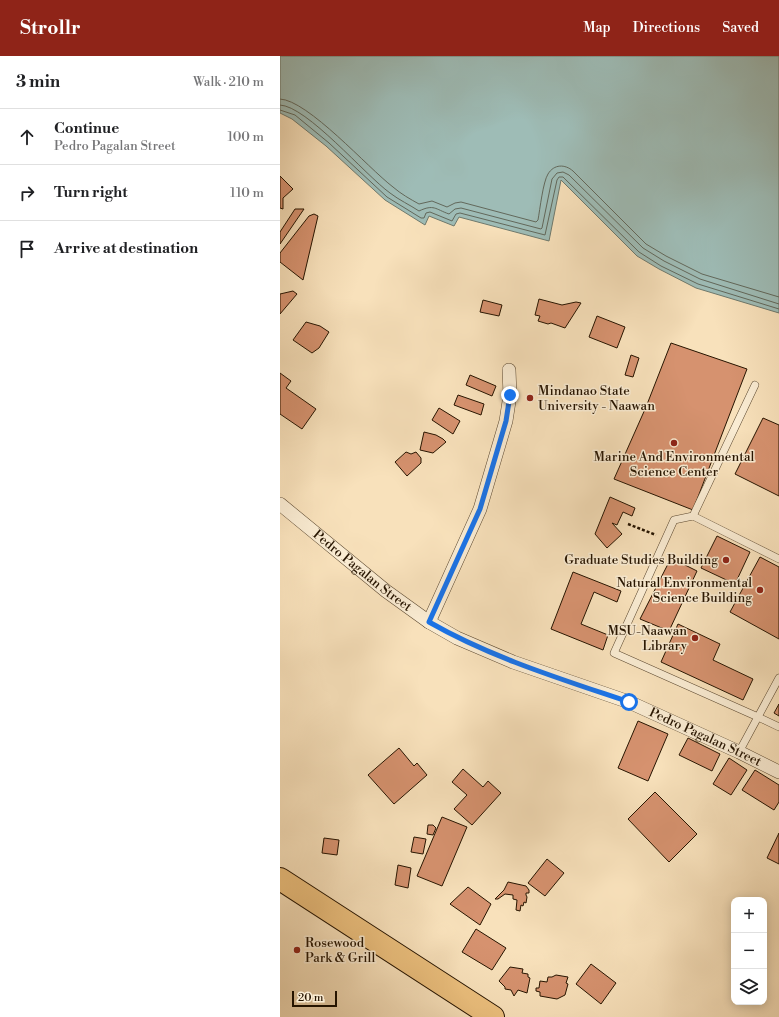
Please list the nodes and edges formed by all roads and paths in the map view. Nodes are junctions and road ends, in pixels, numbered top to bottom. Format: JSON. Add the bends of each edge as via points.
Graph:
{"nodes":[{"id":1,"x":509,"y":370,"type":"dead end"},
{"id":2,"x":755,"y":385,"type":"dead end"},
{"id":3,"x":280,"y":504,"type":"edge"},
{"id":4,"x":693,"y":516,"type":"junction"},
{"id":5,"x":628,"y":524,"type":"dead end"},
{"id":6,"x":666,"y":539,"type":"junction"},
{"id":7,"x":779,"y":559,"type":"edge"},
{"id":8,"x":429,"y":622,"type":"junction"},
{"id":9,"x":779,"y":678,"type":"edge"},
{"id":10,"x":758,"y":717,"type":"junction"},
{"id":11,"x":779,"y":727,"type":"edge"},
{"id":12,"x":739,"y":752,"type":"junction"},
{"id":13,"x":779,"y":772,"type":"edge"},
{"id":14,"x":280,"y":879,"type":"edge"},
{"id":15,"x":493,"y":1017,"type":"edge"}],
"edges":[{"from":1,"to":8,"type":"street","via":[[510,395],[506,421],[480,509]]},
{"from":2,"to":4,"type":"lane"},
{"from":3,"to":8,"type":"street","name":"Pedro Pagalan Street","via":[[386,591]]},
{"from":4,"to":6,"type":"lane","via":[[674,520]]},
{"from":4,"to":7,"type":"lane"},
{"from":5,"to":6,"type":"path"},
{"from":6,"to":10,"type":"lane","via":[[614,653]]},
{"from":8,"to":12,"type":"street","name":"Pedro Pagalan Street","via":[[457,638],[513,662],[629,702]]},
{"from":9,"to":10,"type":"lane"},
{"from":10,"to":11,"type":"lane"},
{"from":10,"to":12,"type":"lane"},
{"from":12,"to":13,"type":"street","name":"Pedro Pagalan Street"},
{"from":14,"to":15,"type":"highway"}]}
